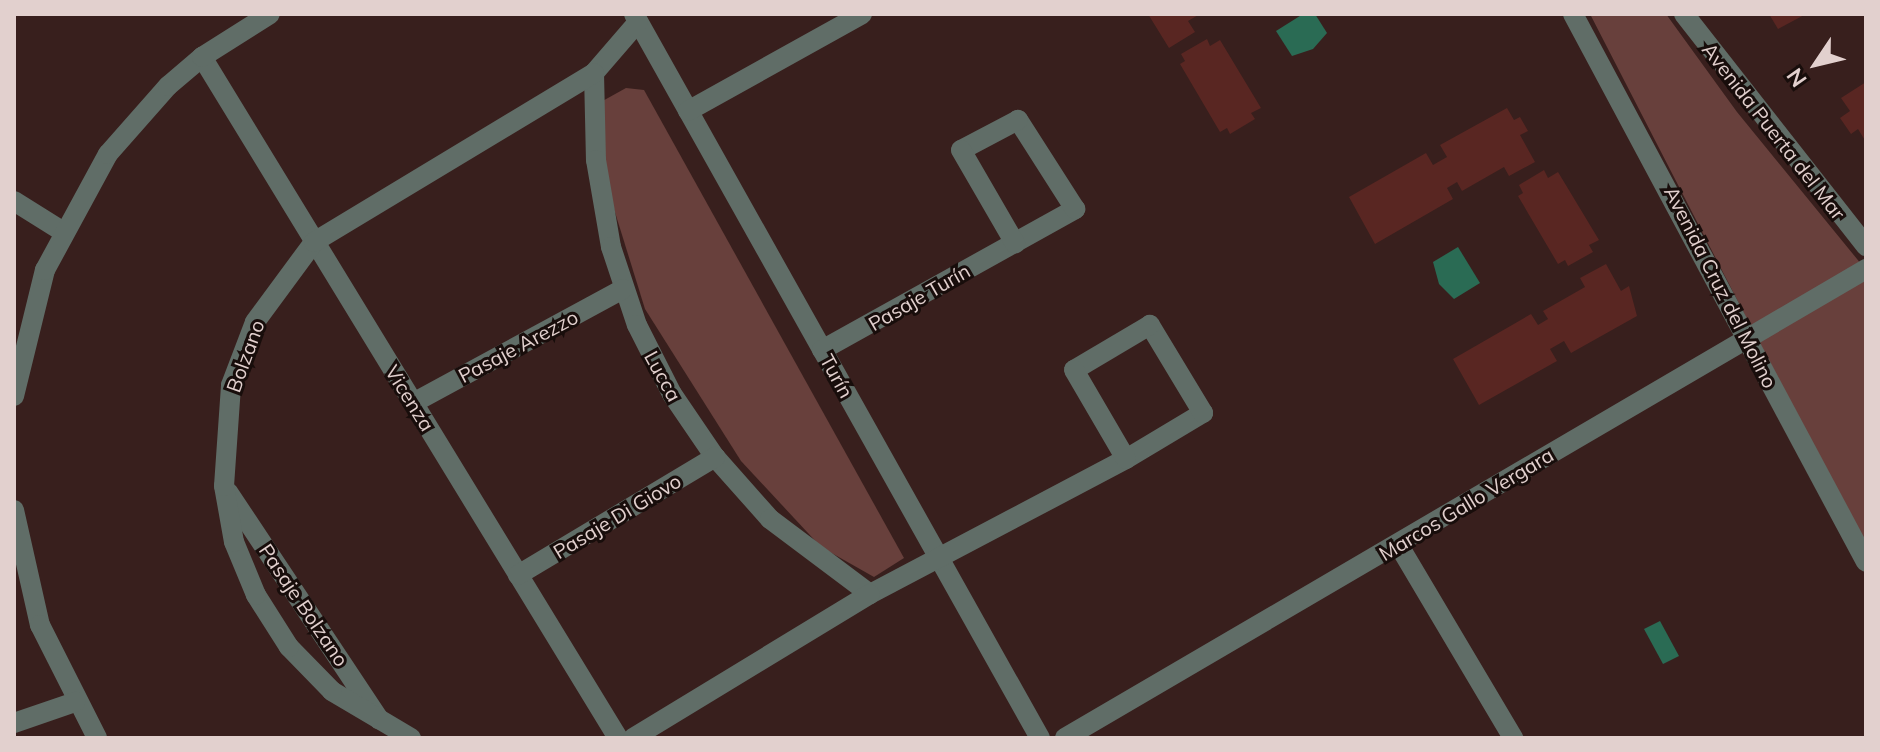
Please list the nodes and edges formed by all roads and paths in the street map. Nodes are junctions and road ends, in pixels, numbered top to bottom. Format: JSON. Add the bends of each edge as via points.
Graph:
{"nodes":[{"id":1,"x":270,"y":14,"type":"edge"},
{"id":2,"x":1573,"y":14,"type":"edge"},
{"id":3,"x":1684,"y":14,"type":"edge"},
{"id":4,"x":856,"y":15,"type":"edge"},
{"id":5,"x":636,"y":18,"type":"edge"},
{"id":6,"x":202,"y":57,"type":"junction"},
{"id":7,"x":594,"y":73,"type":"junction"},
{"id":8,"x":688,"y":111,"type":"junction"},
{"id":9,"x":14,"y":201,"type":"edge"},
{"id":10,"x":62,"y":231,"type":"junction"},
{"id":11,"x":314,"y":242,"type":"junction"},
{"id":12,"x":1015,"y":243,"type":"junction"},
{"id":13,"x":1866,"y":246,"type":"edge"},
{"id":14,"x":1866,"y":269,"type":"edge"},
{"id":15,"x":623,"y":289,"type":"junction"},
{"id":16,"x":1747,"y":341,"type":"junction"},
{"id":17,"x":822,"y":350,"type":"junction"},
{"id":18,"x":14,"y":396,"type":"edge"},
{"id":19,"x":413,"y":403,"type":"junction"},
{"id":20,"x":715,"y":457,"type":"junction"},
{"id":21,"x":1126,"y":459,"type":"junction"},
{"id":22,"x":224,"y":486,"type":"junction"},
{"id":23,"x":14,"y":510,"type":"edge"},
{"id":24,"x":1398,"y":544,"type":"junction"},
{"id":25,"x":939,"y":558,"type":"junction"},
{"id":26,"x":1866,"y":562,"type":"edge"},
{"id":27,"x":518,"y":575,"type":"junction"},
{"id":28,"x":870,"y":594,"type":"junction"},
{"id":29,"x":75,"y":702,"type":"junction"},
{"id":30,"x":14,"y":723,"type":"edge"},
{"id":31,"x":383,"y":725,"type":"junction"},
{"id":32,"x":97,"y":738,"type":"edge"},
{"id":33,"x":411,"y":738,"type":"edge"},
{"id":34,"x":618,"y":738,"type":"edge"},
{"id":35,"x":633,"y":738,"type":"edge"},
{"id":36,"x":1040,"y":738,"type":"edge"},
{"id":37,"x":1065,"y":738,"type":"edge"},
{"id":38,"x":1513,"y":738,"type":"edge"}],
"edges":[{"from":1,"to":6,"type":"street"},
{"from":2,"to":16,"type":"street","name":"Avenida Cruz del Molino"},
{"from":3,"to":13,"type":"street","name":"Avenida Puerta del Mar"},
{"from":4,"to":8,"type":"street"},
{"from":5,"to":7,"type":"street"},
{"from":5,"to":8,"type":"street","name":"Turín"},
{"from":6,"to":10,"type":"street","via":[[168,86],[108,154]]},
{"from":6,"to":11,"type":"street","name":"Vicenza"},
{"from":7,"to":11,"type":"street","name":"Bolzano"},
{"from":7,"to":15,"type":"street","name":"Lucca","via":[[600,189]]},
{"from":8,"to":17,"type":"street","name":"Turín"},
{"from":9,"to":10,"type":"street"},
{"from":10,"to":18,"type":"street","via":[[31,310]]},
{"from":11,"to":19,"type":"street","name":"Vicenza"},
{"from":11,"to":22,"type":"street","name":"Bolzano","via":[[272,293],[241,353],[225,418]]},
{"from":12,"to":12,"type":"street","name":"Pasaje Turín","via":[[1075,209],[1018,120],[961,150]]},
{"from":12,"to":17,"type":"street","name":"Pasaje Turín"},
{"from":14,"to":16,"type":"street","name":"Marcos Gallo Vergara"},
{"from":15,"to":19,"type":"street","name":"Pasaje Arezzo"},
{"from":15,"to":20,"type":"street","name":"Lucca","via":[[653,360]]},
{"from":16,"to":24,"type":"street","name":"Marcos Gallo Vergara"},
{"from":16,"to":26,"type":"street","name":"Avenida Cruz del Molino"},
{"from":17,"to":25,"type":"street","name":"Turín"},
{"from":19,"to":27,"type":"street","name":"Vicenza"},
{"from":20,"to":27,"type":"street","name":"Pasaje Di Giovo"},
{"from":20,"to":28,"type":"street","name":"Lucca","via":[[801,546]]},
{"from":21,"to":21,"type":"street","via":[[1203,413],[1150,325],[1074,370]]},
{"from":21,"to":25,"type":"street"},
{"from":22,"to":31,"type":"street","name":"Pasaje Bolzano"},
{"from":22,"to":31,"type":"street","name":"Bolzano","via":[[234,542],[271,622],[332,691]]},
{"from":23,"to":29,"type":"street","via":[[40,625]]},
{"from":24,"to":37,"type":"street","name":"Marcos Gallo Vergara"},
{"from":24,"to":38,"type":"street"},
{"from":25,"to":28,"type":"street"},
{"from":25,"to":36,"type":"street","name":"Turín"},
{"from":27,"to":34,"type":"street","name":"Vicenza"},
{"from":28,"to":35,"type":"street"},
{"from":29,"to":30,"type":"street"},
{"from":29,"to":32,"type":"street"},
{"from":31,"to":33,"type":"street","name":"Bolzano"}]}
